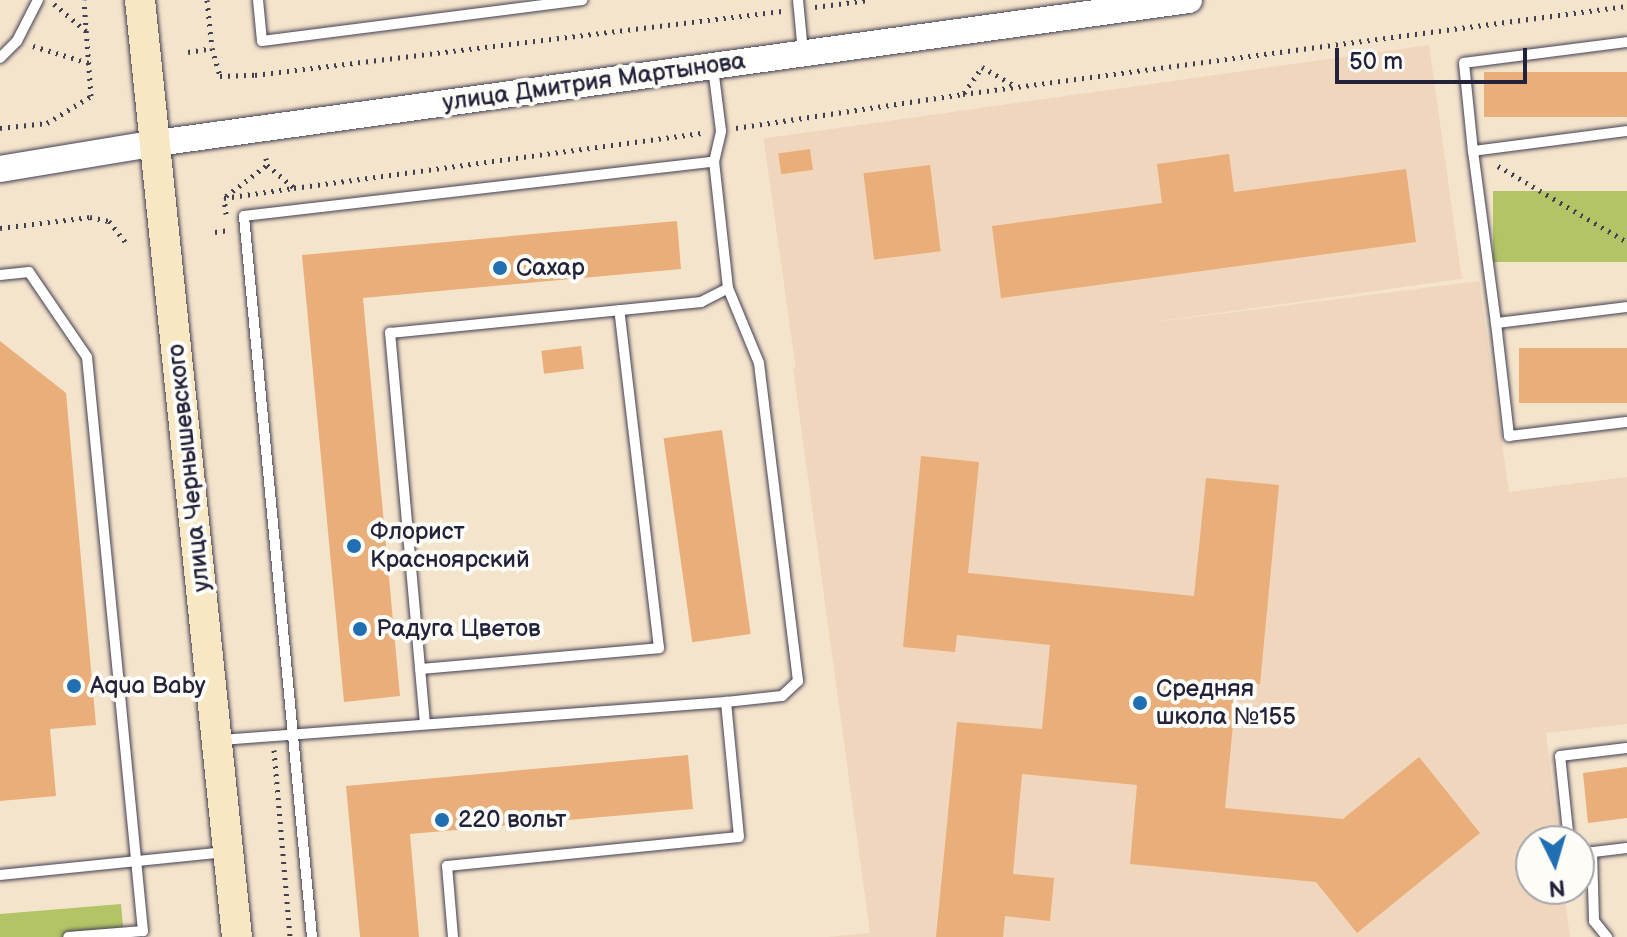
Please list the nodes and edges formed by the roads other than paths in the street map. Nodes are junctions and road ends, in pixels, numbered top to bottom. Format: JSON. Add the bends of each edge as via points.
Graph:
{"nodes":[{"id":1,"x":38,"y":0,"type":"edge"},
{"id":2,"x":140,"y":0,"type":"edge"},
{"id":3,"x":258,"y":0,"type":"edge"},
{"id":4,"x":582,"y":0,"type":"edge"},
{"id":5,"x":1189,"y":0,"type":"edge"},
{"id":6,"x":798,"y":4,"type":"edge"},
{"id":7,"x":1627,"y":42,"type":"edge"},
{"id":8,"x":804,"y":54,"type":"junction"},
{"id":9,"x":0,"y":58,"type":"edge"},
{"id":10,"x":713,"y":66,"type":"junction"},
{"id":11,"x":1627,"y":131,"type":"edge"},
{"id":12,"x":157,"y":143,"type":"junction"},
{"id":13,"x":1473,"y":151,"type":"junction"},
{"id":14,"x":714,"y":162,"type":"junction"},
{"id":15,"x":0,"y":169,"type":"edge"},
{"id":16,"x":0,"y":275,"type":"edge"},
{"id":17,"x":728,"y":288,"type":"junction"},
{"id":18,"x":1627,"y":307,"type":"edge"},
{"id":19,"x":619,"y":310,"type":"junction"},
{"id":20,"x":1496,"y":323,"type":"junction"},
{"id":21,"x":1627,"y":422,"type":"edge"},
{"id":22,"x":420,"y":669,"type":"junction"},
{"id":23,"x":726,"y":702,"type":"junction"},
{"id":24,"x":425,"y":724,"type":"junction"},
{"id":25,"x":294,"y":735,"type":"junction"},
{"id":26,"x":217,"y":740,"type":"junction"},
{"id":27,"x":1627,"y":748,"type":"edge"},
{"id":28,"x":1567,"y":825,"type":"edge"},
{"id":29,"x":1627,"y":848,"type":"edge"},
{"id":30,"x":228,"y":852,"type":"junction"},
{"id":31,"x":1595,"y":852,"type":"edge"},
{"id":32,"x":137,"y":864,"type":"junction"},
{"id":33,"x":0,"y":875,"type":"edge"},
{"id":34,"x":1594,"y":905,"type":"edge"},
{"id":35,"x":143,"y":934,"type":"edge"},
{"id":36,"x":68,"y":937,"type":"edge"},
{"id":37,"x":237,"y":937,"type":"edge"},
{"id":38,"x":312,"y":937,"type":"edge"},
{"id":39,"x":453,"y":937,"type":"edge"},
{"id":40,"x":1607,"y":937,"type":"edge"}],
"edges":[{"from":1,"to":9,"type":"lane","via":[[17,41]]},
{"from":2,"to":12,"type":"main road","name":"улица Чернышевского"},
{"from":3,"to":4,"type":"lane","via":[[262,41]]},
{"from":5,"to":8,"type":"street","name":"улица Дмитрия Мартынова"},
{"from":6,"to":8,"type":"lane"},
{"from":7,"to":13,"type":"lane","via":[[1464,63]]},
{"from":8,"to":10,"type":"street","name":"улица Дмитрия Мартынова"},
{"from":10,"to":12,"type":"street","name":"улица Дмитрия Мартынова"},
{"from":10,"to":14,"type":"lane","via":[[721,131]]},
{"from":11,"to":13,"type":"lane"},
{"from":12,"to":15,"type":"street","name":"улица Дмитрия Мартынова"},
{"from":12,"to":26,"type":"main road","name":"улица Чернышевского"},
{"from":13,"to":20,"type":"lane"},
{"from":14,"to":17,"type":"lane"},
{"from":14,"to":25,"type":"lane","via":[[244,216]]},
{"from":16,"to":32,"type":"lane","via":[[29,272],[87,357]]},
{"from":17,"to":19,"type":"lane","via":[[701,302]]},
{"from":17,"to":23,"type":"lane","via":[[759,363],[798,681],[782,696]]},
{"from":18,"to":20,"type":"lane"},
{"from":19,"to":22,"type":"lane","via":[[390,333]]},
{"from":19,"to":22,"type":"lane","via":[[659,648]]},
{"from":20,"to":21,"type":"lane","via":[[1509,436]]},
{"from":22,"to":24,"type":"lane"},
{"from":23,"to":24,"type":"lane"},
{"from":23,"to":39,"type":"lane","via":[[739,837],[447,866]]},
{"from":24,"to":25,"type":"lane"},
{"from":25,"to":26,"type":"lane"},
{"from":25,"to":38,"type":"lane"},
{"from":26,"to":30,"type":"main road","name":"улица Чернышевского"},
{"from":27,"to":28,"type":"lane","via":[[1560,756]]},
{"from":29,"to":31,"type":"lane"},
{"from":30,"to":32,"type":"lane"},
{"from":30,"to":37,"type":"main road","name":"улица Чернышевского"},
{"from":32,"to":33,"type":"lane"},
{"from":32,"to":35,"type":"lane"},
{"from":34,"to":40,"type":"lane","via":[[1594,921]]},
{"from":35,"to":36,"type":"lane"}]}
